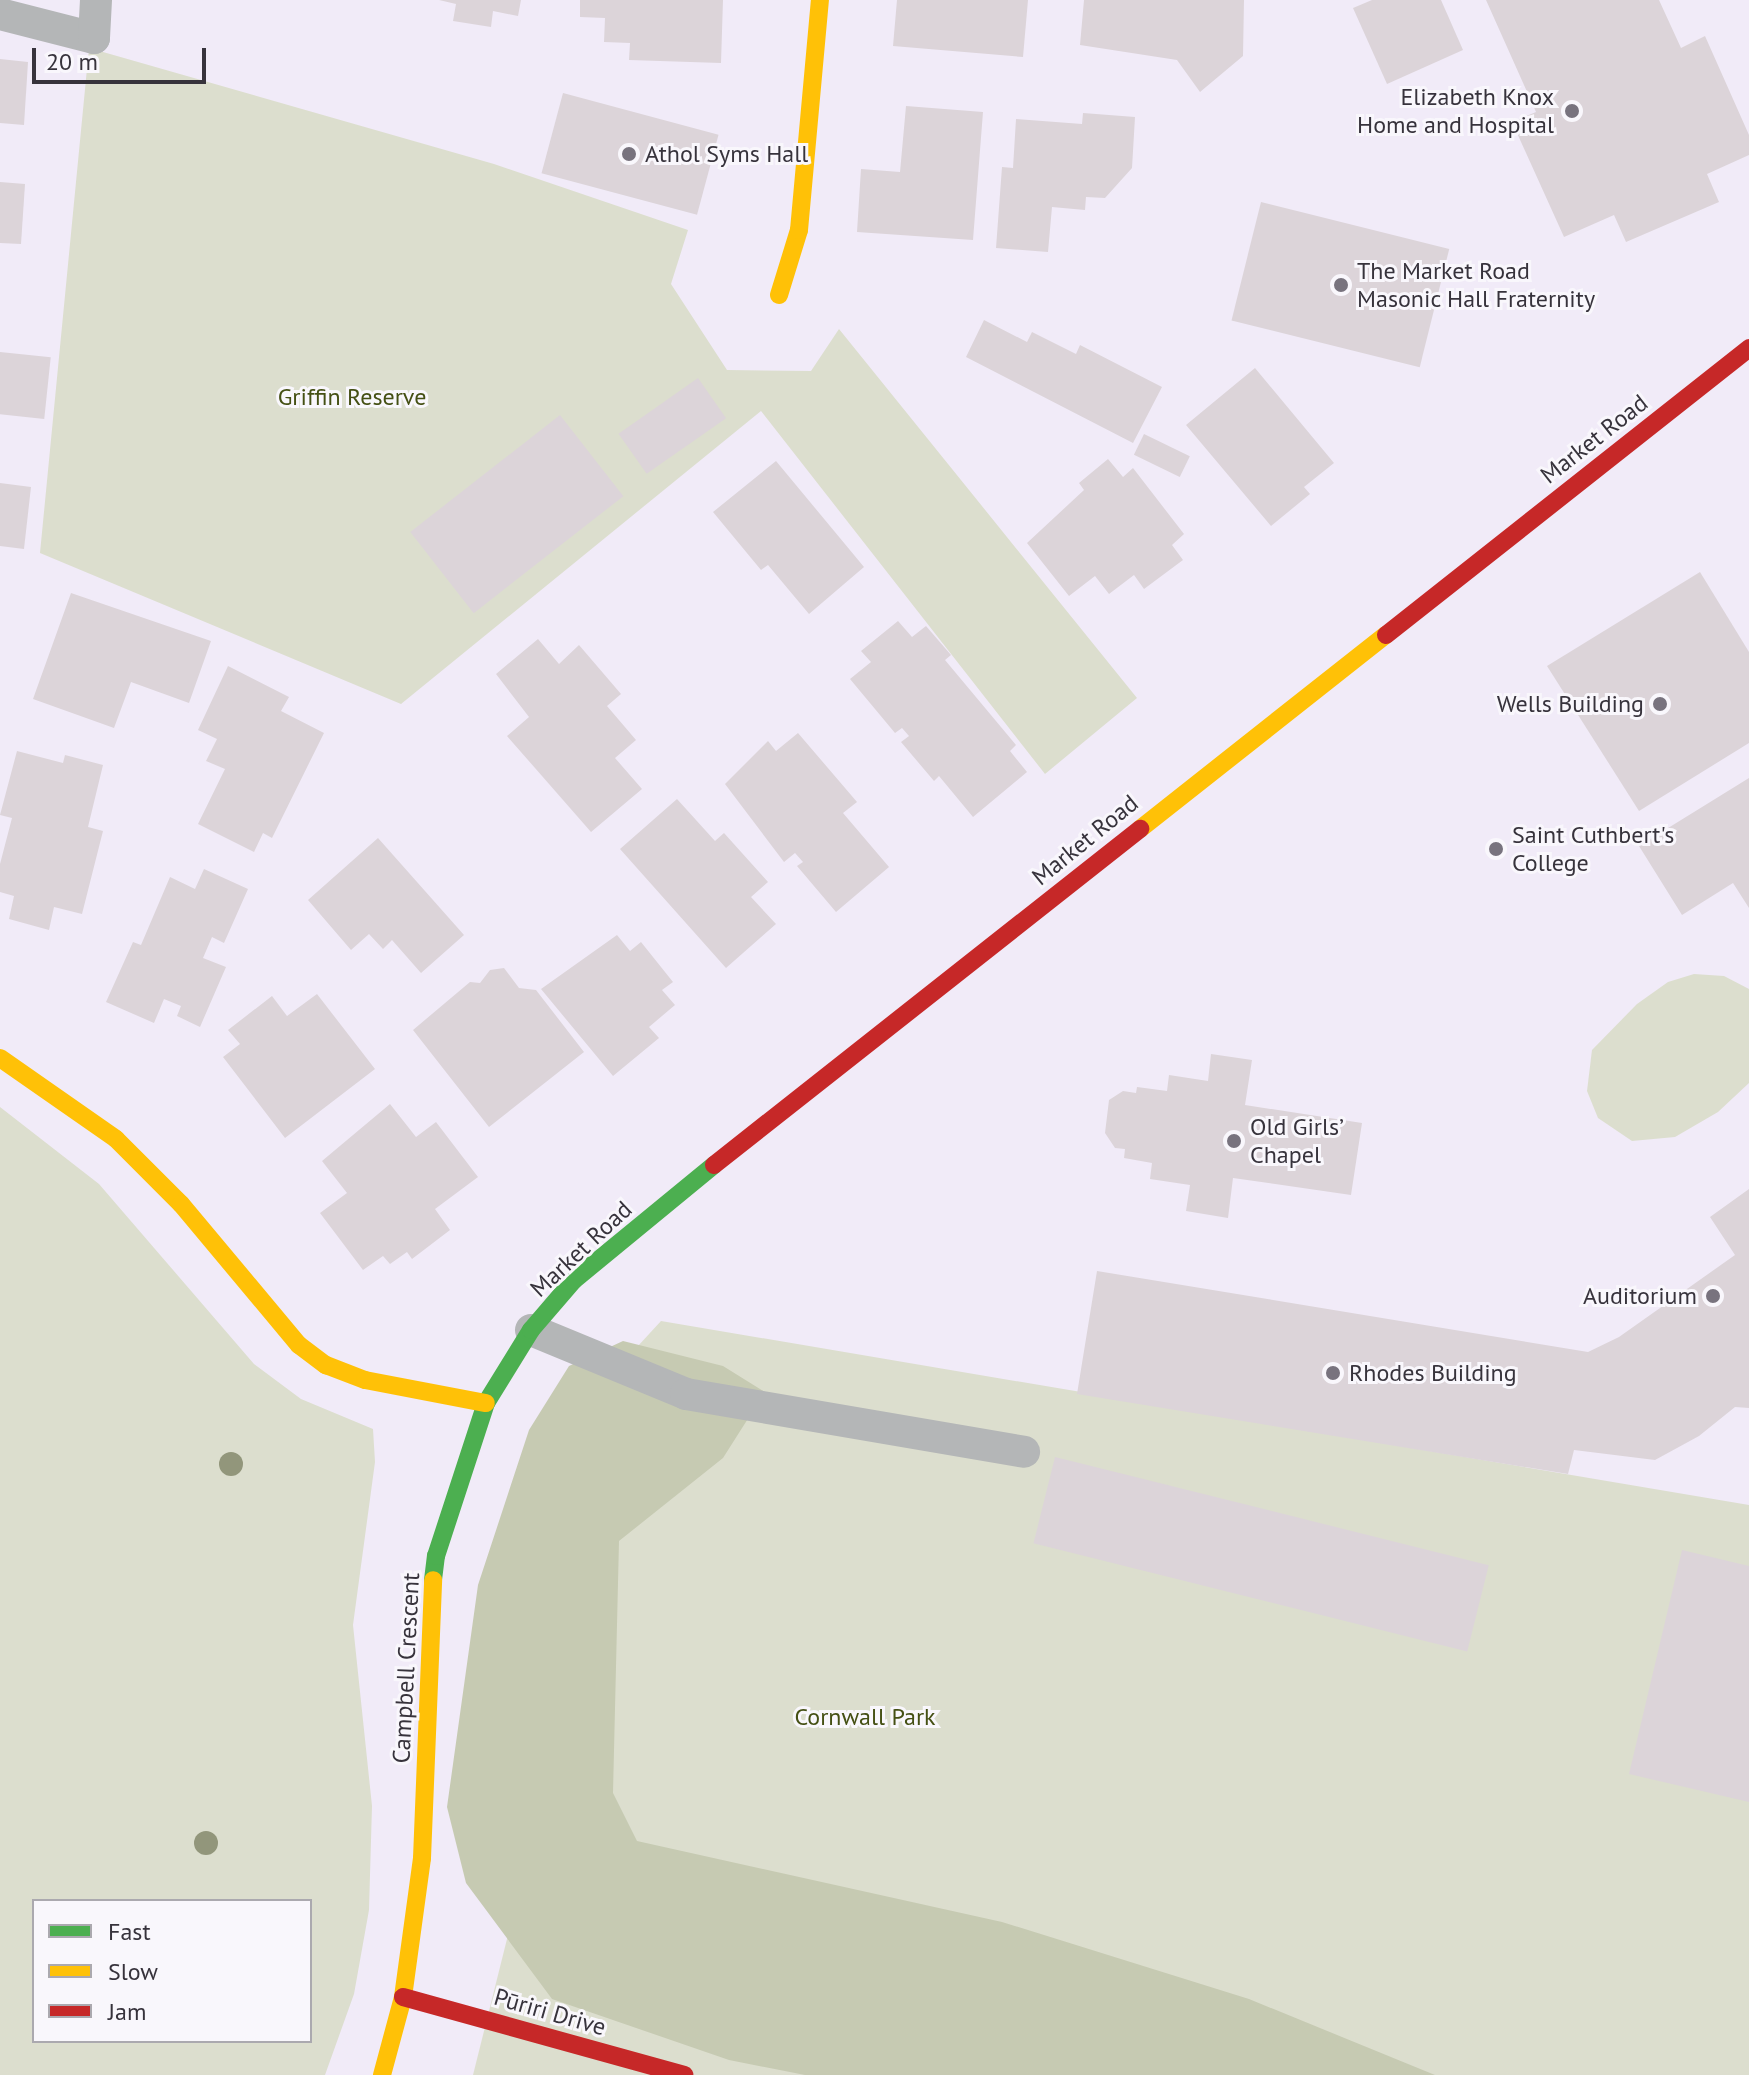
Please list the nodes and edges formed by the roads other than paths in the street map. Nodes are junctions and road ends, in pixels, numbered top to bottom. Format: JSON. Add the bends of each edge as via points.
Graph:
{"nodes":[{"id":1,"x":96,"y":0,"type":"edge"},
{"id":2,"x":820,"y":0,"type":"edge"},
{"id":3,"x":0,"y":14,"type":"edge"},
{"id":4,"x":779,"y":295,"type":"dead end"},
{"id":5,"x":1749,"y":348,"type":"edge"},
{"id":6,"x":0,"y":1058,"type":"edge"},
{"id":7,"x":531,"y":1330,"type":"junction"},
{"id":8,"x":486,"y":1403,"type":"junction"},
{"id":9,"x":1024,"y":1452,"type":"dead end"},
{"id":10,"x":403,"y":1997,"type":"junction"},
{"id":11,"x":382,"y":2075,"type":"edge"},
{"id":12,"x":684,"y":2075,"type":"edge"}],
"edges":[{"from":1,"to":3,"type":"lane","via":[[94,38]]},
{"from":2,"to":4,"type":"main road","via":[[799,230]]},
{"from":5,"to":7,"type":"main road","name":"Market Road","via":[[625,1236],[574,1280]]},
{"from":6,"to":8,"type":"main road","via":[[116,1139],[181,1204],[299,1345],[326,1365],[365,1380]]},
{"from":7,"to":8,"type":"main road","name":"Market Road"},
{"from":7,"to":9,"type":"lane","via":[[686,1394]]},
{"from":8,"to":10,"type":"main road","name":"Campbell Crescent","via":[[436,1556],[427,1638],[422,1858]]},
{"from":10,"to":11,"type":"main road","name":"Campbell Crescent"},
{"from":10,"to":12,"type":"main road","name":"Pūriri Drive"}]}
